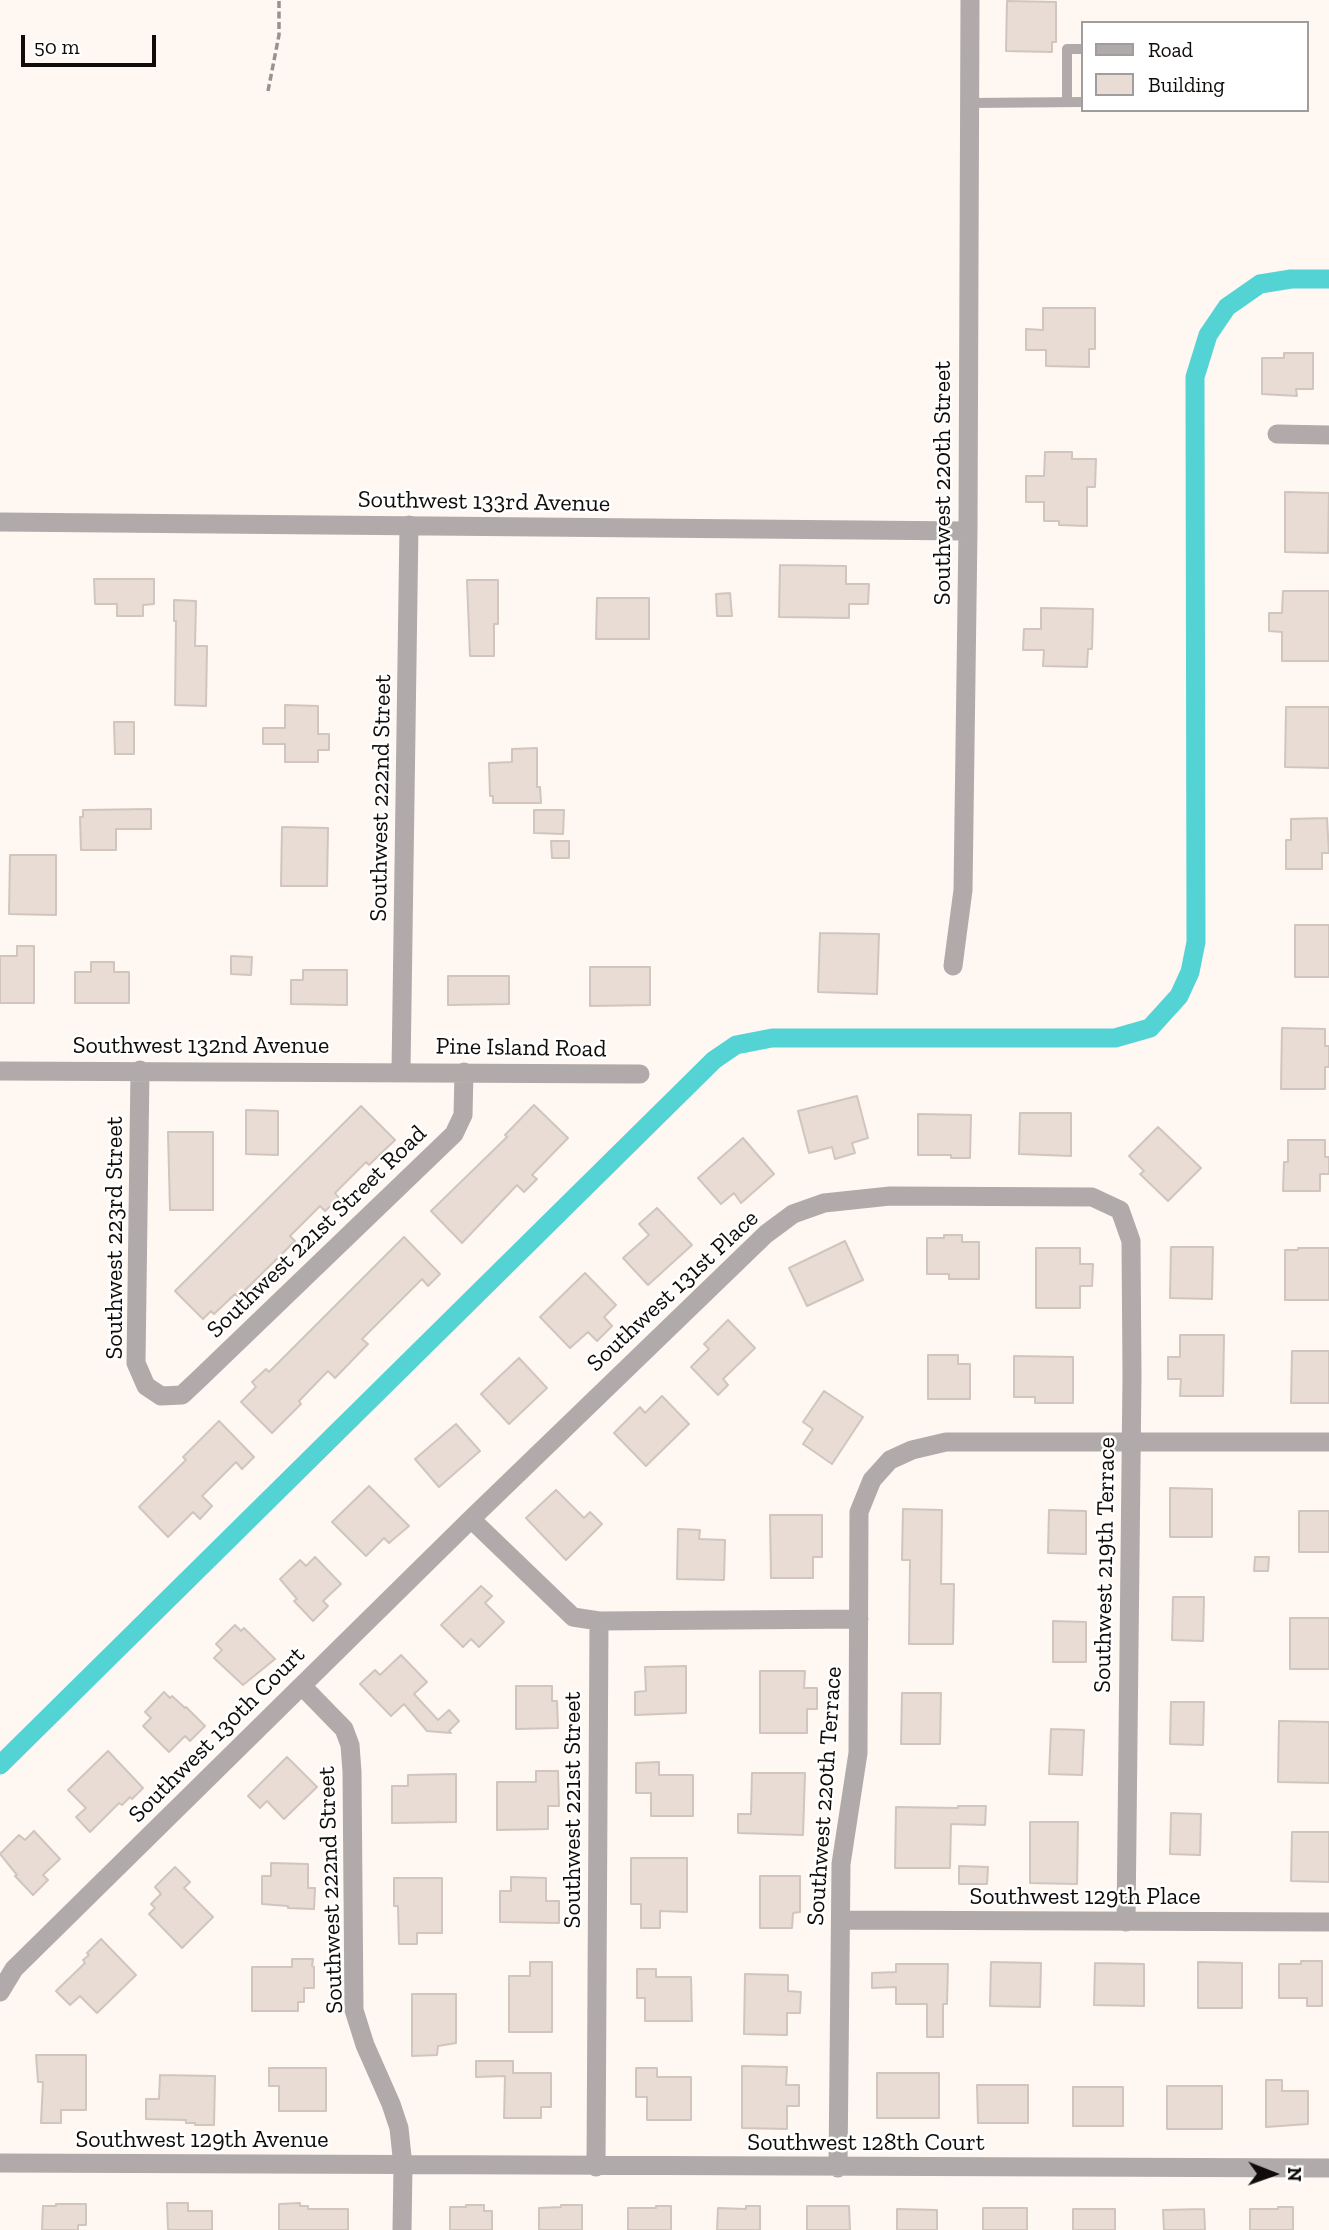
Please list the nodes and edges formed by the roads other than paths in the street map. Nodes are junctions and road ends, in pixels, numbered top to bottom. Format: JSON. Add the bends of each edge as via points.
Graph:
{"nodes":[{"id":1,"x":970,"y":0,"type":"edge"},
{"id":2,"x":1080,"y":49,"type":"edge"},
{"id":3,"x":1067,"y":102,"type":"junction"},
{"id":4,"x":1080,"y":102,"type":"edge"},
{"id":5,"x":970,"y":103,"type":"junction"},
{"id":6,"x":1277,"y":434,"type":"dead end"},
{"id":7,"x":1329,"y":435,"type":"edge"},
{"id":8,"x":0,"y":522,"type":"edge"},
{"id":9,"x":409,"y":525,"type":"junction"},
{"id":10,"x":968,"y":531,"type":"junction"},
{"id":11,"x":953,"y":966,"type":"dead end"},
{"id":12,"x":140,"y":1070,"type":"junction"},
{"id":13,"x":0,"y":1071,"type":"edge"},
{"id":14,"x":401,"y":1071,"type":"junction"},
{"id":15,"x":464,"y":1072,"type":"junction"},
{"id":16,"x":640,"y":1074,"type":"dead end"},
{"id":17,"x":1120,"y":1210,"type":"joint"},
{"id":18,"x":161,"y":1396,"type":"joint"},
{"id":19,"x":1131,"y":1441,"type":"junction"},
{"id":20,"x":1329,"y":1442,"type":"edge"},
{"id":21,"x":471,"y":1519,"type":"junction"},
{"id":22,"x":859,"y":1619,"type":"junction"},
{"id":23,"x":599,"y":1620,"type":"junction"},
{"id":24,"x":302,"y":1686,"type":"junction"},
{"id":25,"x":841,"y":1920,"type":"junction"},
{"id":26,"x":1329,"y":1922,"type":"edge"},
{"id":27,"x":1126,"y":1923,"type":"junction"},
{"id":28,"x":0,"y":1990,"type":"edge"},
{"id":29,"x":0,"y":2163,"type":"edge"},
{"id":30,"x":403,"y":2166,"type":"junction"},
{"id":31,"x":596,"y":2167,"type":"junction"},
{"id":32,"x":838,"y":2168,"type":"junction"},
{"id":33,"x":1329,"y":2168,"type":"edge"},
{"id":34,"x":402,"y":2230,"type":"edge"}],
"edges":[{"from":1,"to":5,"type":"street","name":"Southwest 220th Street"},
{"from":2,"to":3,"type":"lane","via":[[1067,49]]},
{"from":3,"to":4,"type":"lane"},
{"from":3,"to":5,"type":"lane"},
{"from":5,"to":10,"type":"street","name":"Southwest 220th Street"},
{"from":6,"to":7,"type":"street"},
{"from":8,"to":9,"type":"street","name":"Southwest 133rd Avenue"},
{"from":9,"to":10,"type":"street","name":"Southwest 133rd Avenue"},
{"from":9,"to":14,"type":"street","name":"Southwest 222nd Street"},
{"from":10,"to":11,"type":"street","name":"Southwest 220th Street","via":[[963,890]]},
{"from":12,"to":13,"type":"street","name":"Southwest 132nd Avenue"},
{"from":12,"to":14,"type":"street","name":"Southwest 132nd Avenue"},
{"from":12,"to":18,"type":"street","name":"Southwest 223rd Street","via":[[136,1363],[146,1386]]},
{"from":14,"to":15,"type":"street","name":"Pine Island Road"},
{"from":15,"to":16,"type":"street","name":"Pine Island Road"},
{"from":15,"to":18,"type":"street","name":"Southwest 221st Street Road","via":[[463,1115],[454,1134],[198,1380],[181,1395]]},
{"from":17,"to":19,"type":"street","name":"Southwest 219th Terrace","via":[[1131,1241]]},
{"from":17,"to":21,"type":"street","name":"Southwest 131st Place","via":[[1093,1197],[890,1196],[824,1203],[793,1214],[766,1234]]},
{"from":19,"to":20,"type":"street"},
{"from":19,"to":22,"type":"street","name":"Southwest 220th Terrace","via":[[946,1442],[890,1460],[872,1479],[859,1512]]},
{"from":19,"to":27,"type":"street","name":"Southwest 219th Terrace"},
{"from":21,"to":23,"type":"street","via":[[573,1617]]},
{"from":21,"to":24,"type":"street","name":"Southwest 130th Court"},
{"from":22,"to":23,"type":"street"},
{"from":22,"to":25,"type":"street","name":"Southwest 220th Terrace","via":[[858,1753],[841,1864]]},
{"from":23,"to":31,"type":"street","name":"Southwest 221st Street"},
{"from":24,"to":28,"type":"street","name":"Southwest 130th Court","via":[[14,1969]]},
{"from":24,"to":30,"type":"street","name":"Southwest 222nd Street","via":[[344,1729],[350,1745],[354,2010],[399,2128]]},
{"from":25,"to":27,"type":"street","name":"Southwest 129th Place"},
{"from":25,"to":32,"type":"street","name":"Southwest 220th Terrace"},
{"from":26,"to":27,"type":"street","name":"Southwest 129th Place"},
{"from":29,"to":30,"type":"street","name":"Southwest 129th Avenue"},
{"from":30,"to":31,"type":"street","name":"Southwest 128th Court"},
{"from":30,"to":34,"type":"street","name":"Southwest 222nd Street"},
{"from":31,"to":32,"type":"street","name":"Southwest 128th Court"},
{"from":32,"to":33,"type":"street","name":"Southwest 128th Court"}]}
